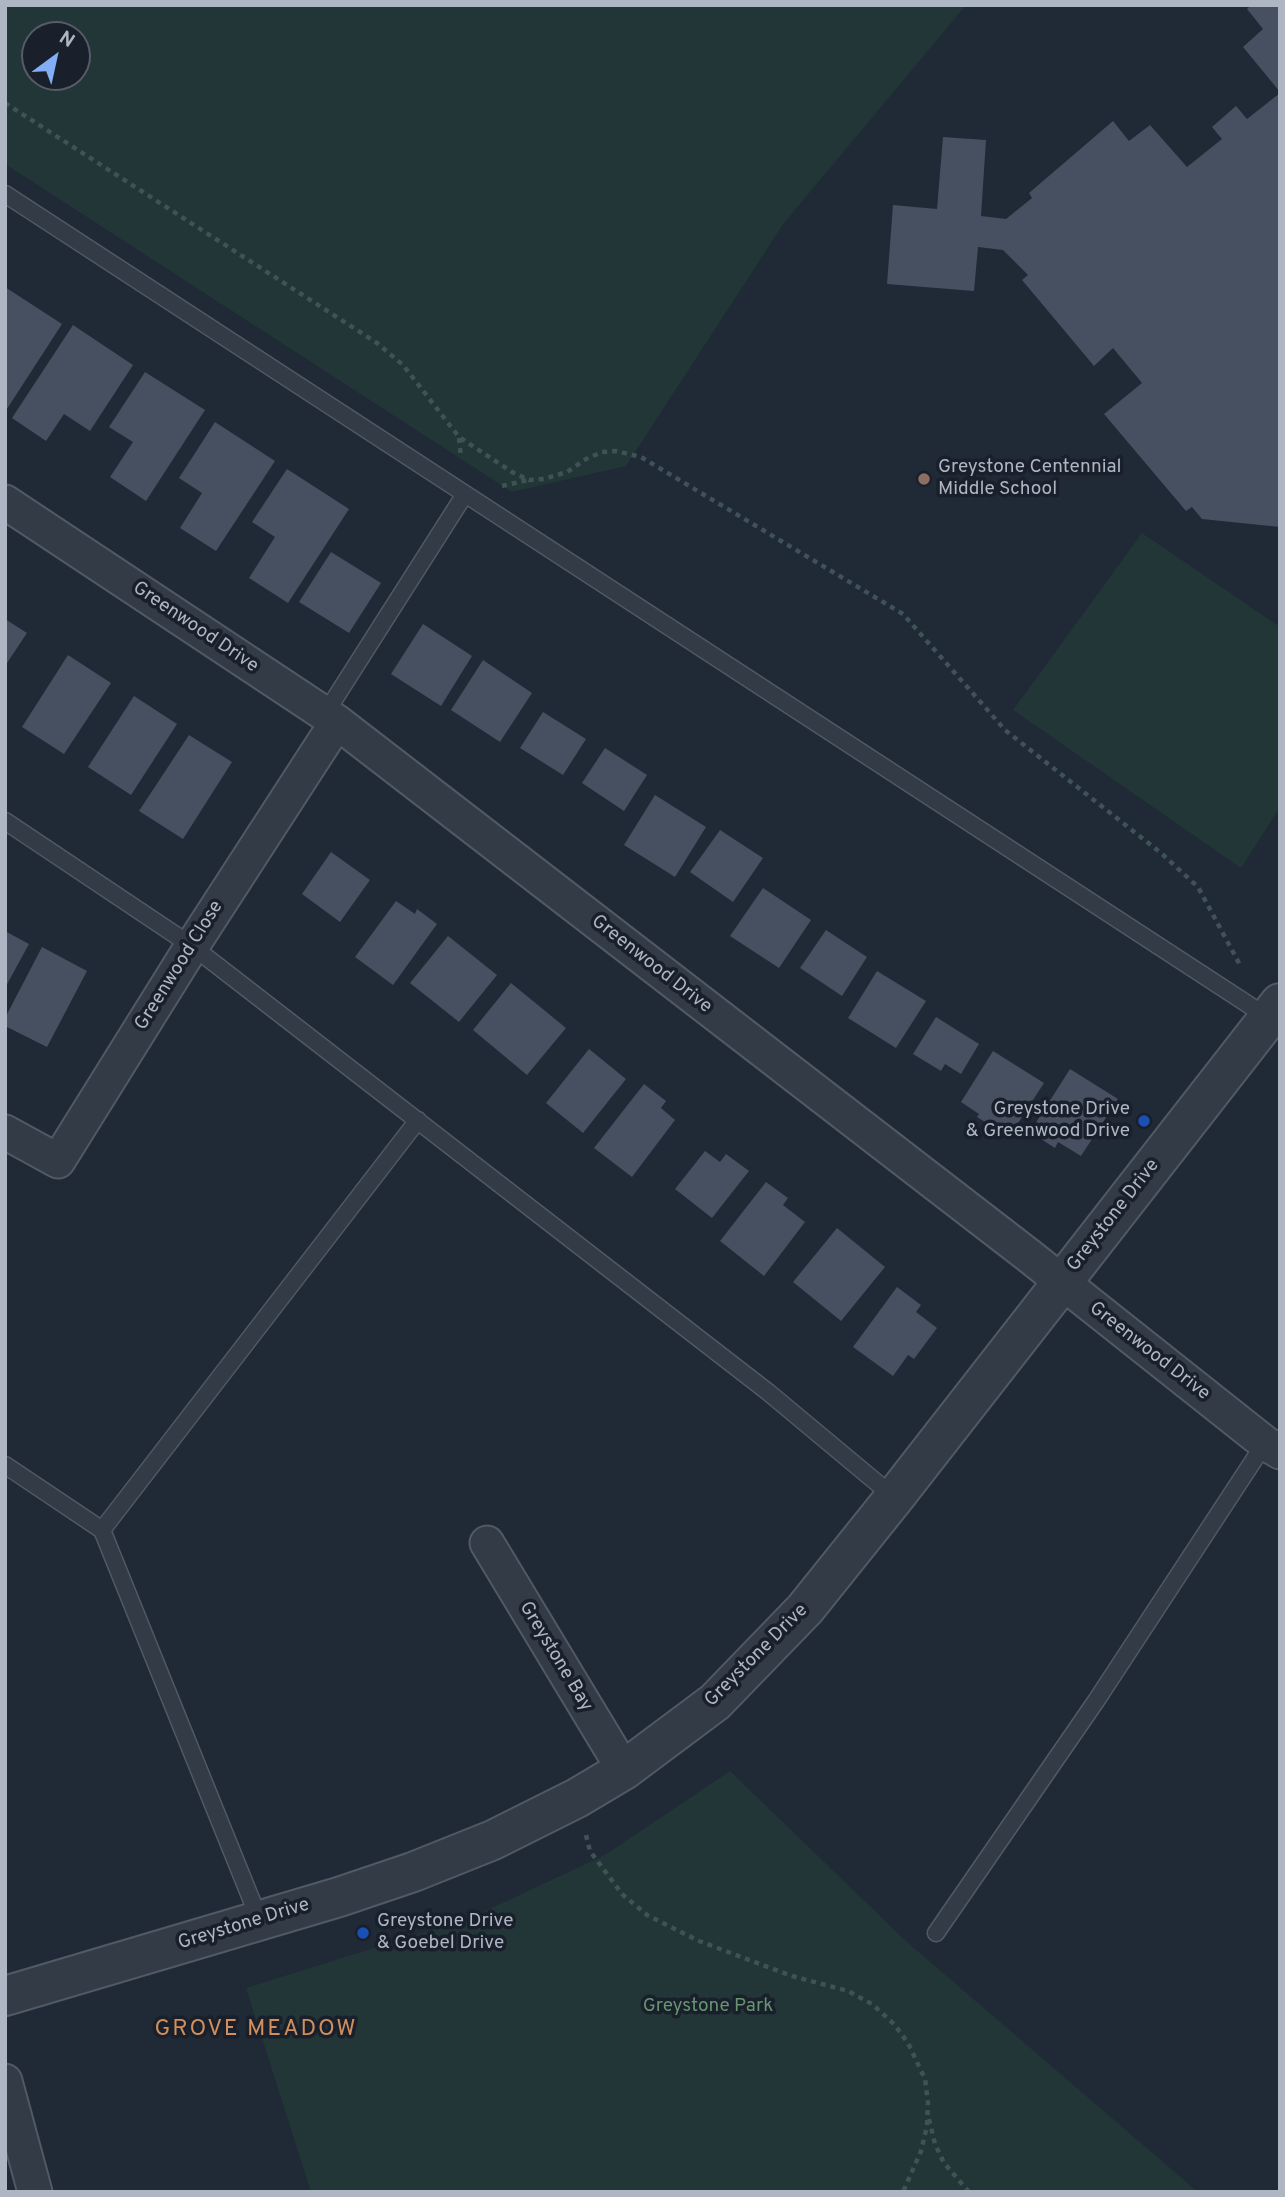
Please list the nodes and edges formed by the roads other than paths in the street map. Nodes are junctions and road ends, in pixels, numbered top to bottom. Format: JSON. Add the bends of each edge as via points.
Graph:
{"nodes":[{"id":1,"x":5,"y":194,"type":"edge"},
{"id":2,"x":465,"y":494,"type":"junction"},
{"id":3,"x":5,"y":502,"type":"edge"},
{"id":4,"x":331,"y":718,"type":"junction"},
{"id":5,"x":5,"y":821,"type":"edge"},
{"id":6,"x":192,"y":946,"type":"junction"},
{"id":7,"x":1276,"y":1015,"type":"edge"},
{"id":8,"x":418,"y":1120,"type":"junction"},
{"id":9,"x":5,"y":1132,"type":"edge"},
{"id":10,"x":1062,"y":1283,"type":"junction"},
{"id":11,"x":1272,"y":1447,"type":"edge"},
{"id":12,"x":5,"y":1465,"type":"edge"},
{"id":13,"x":894,"y":1498,"type":"junction"},
{"id":14,"x":102,"y":1530,"type":"junction"},
{"id":15,"x":487,"y":1543,"type":"dead end"},
{"id":16,"x":624,"y":1770,"type":"junction"},
{"id":17,"x":260,"y":1921,"type":"junction"},
{"id":18,"x":936,"y":1933,"type":"dead end"},
{"id":19,"x":5,"y":1996,"type":"edge"},
{"id":20,"x":5,"y":2081,"type":"edge"},
{"id":21,"x":35,"y":2192,"type":"edge"}],
"edges":[{"from":1,"to":2,"type":"lane"},
{"from":2,"to":4,"type":"lane"},
{"from":2,"to":7,"type":"lane"},
{"from":3,"to":4,"type":"street","name":"Greenwood Drive"},
{"from":4,"to":6,"type":"street","name":"Greenwood Close"},
{"from":4,"to":10,"type":"street","name":"Greenwood Drive"},
{"from":5,"to":6,"type":"lane"},
{"from":6,"to":8,"type":"lane"},
{"from":6,"to":9,"type":"street","name":"Greenwood Close","via":[[58,1161]]},
{"from":7,"to":10,"type":"street","name":"Greystone Drive"},
{"from":8,"to":13,"type":"lane","via":[[768,1392]]},
{"from":8,"to":14,"type":"lane"},
{"from":10,"to":11,"type":"street","name":"Greenwood Drive"},
{"from":10,"to":13,"type":"street","name":"Greystone Drive"},
{"from":11,"to":18,"type":"lane"},
{"from":12,"to":14,"type":"lane"},
{"from":13,"to":16,"type":"street","name":"Greystone Drive","via":[[805,1609],[715,1702]]},
{"from":14,"to":17,"type":"lane"},
{"from":15,"to":16,"type":"street","name":"Greystone Bay"},
{"from":16,"to":17,"type":"street","name":"Greystone Drive","via":[[493,1840],[413,1872]]},
{"from":17,"to":19,"type":"street","name":"Greystone Drive"},
{"from":20,"to":21,"type":"street"}]}
